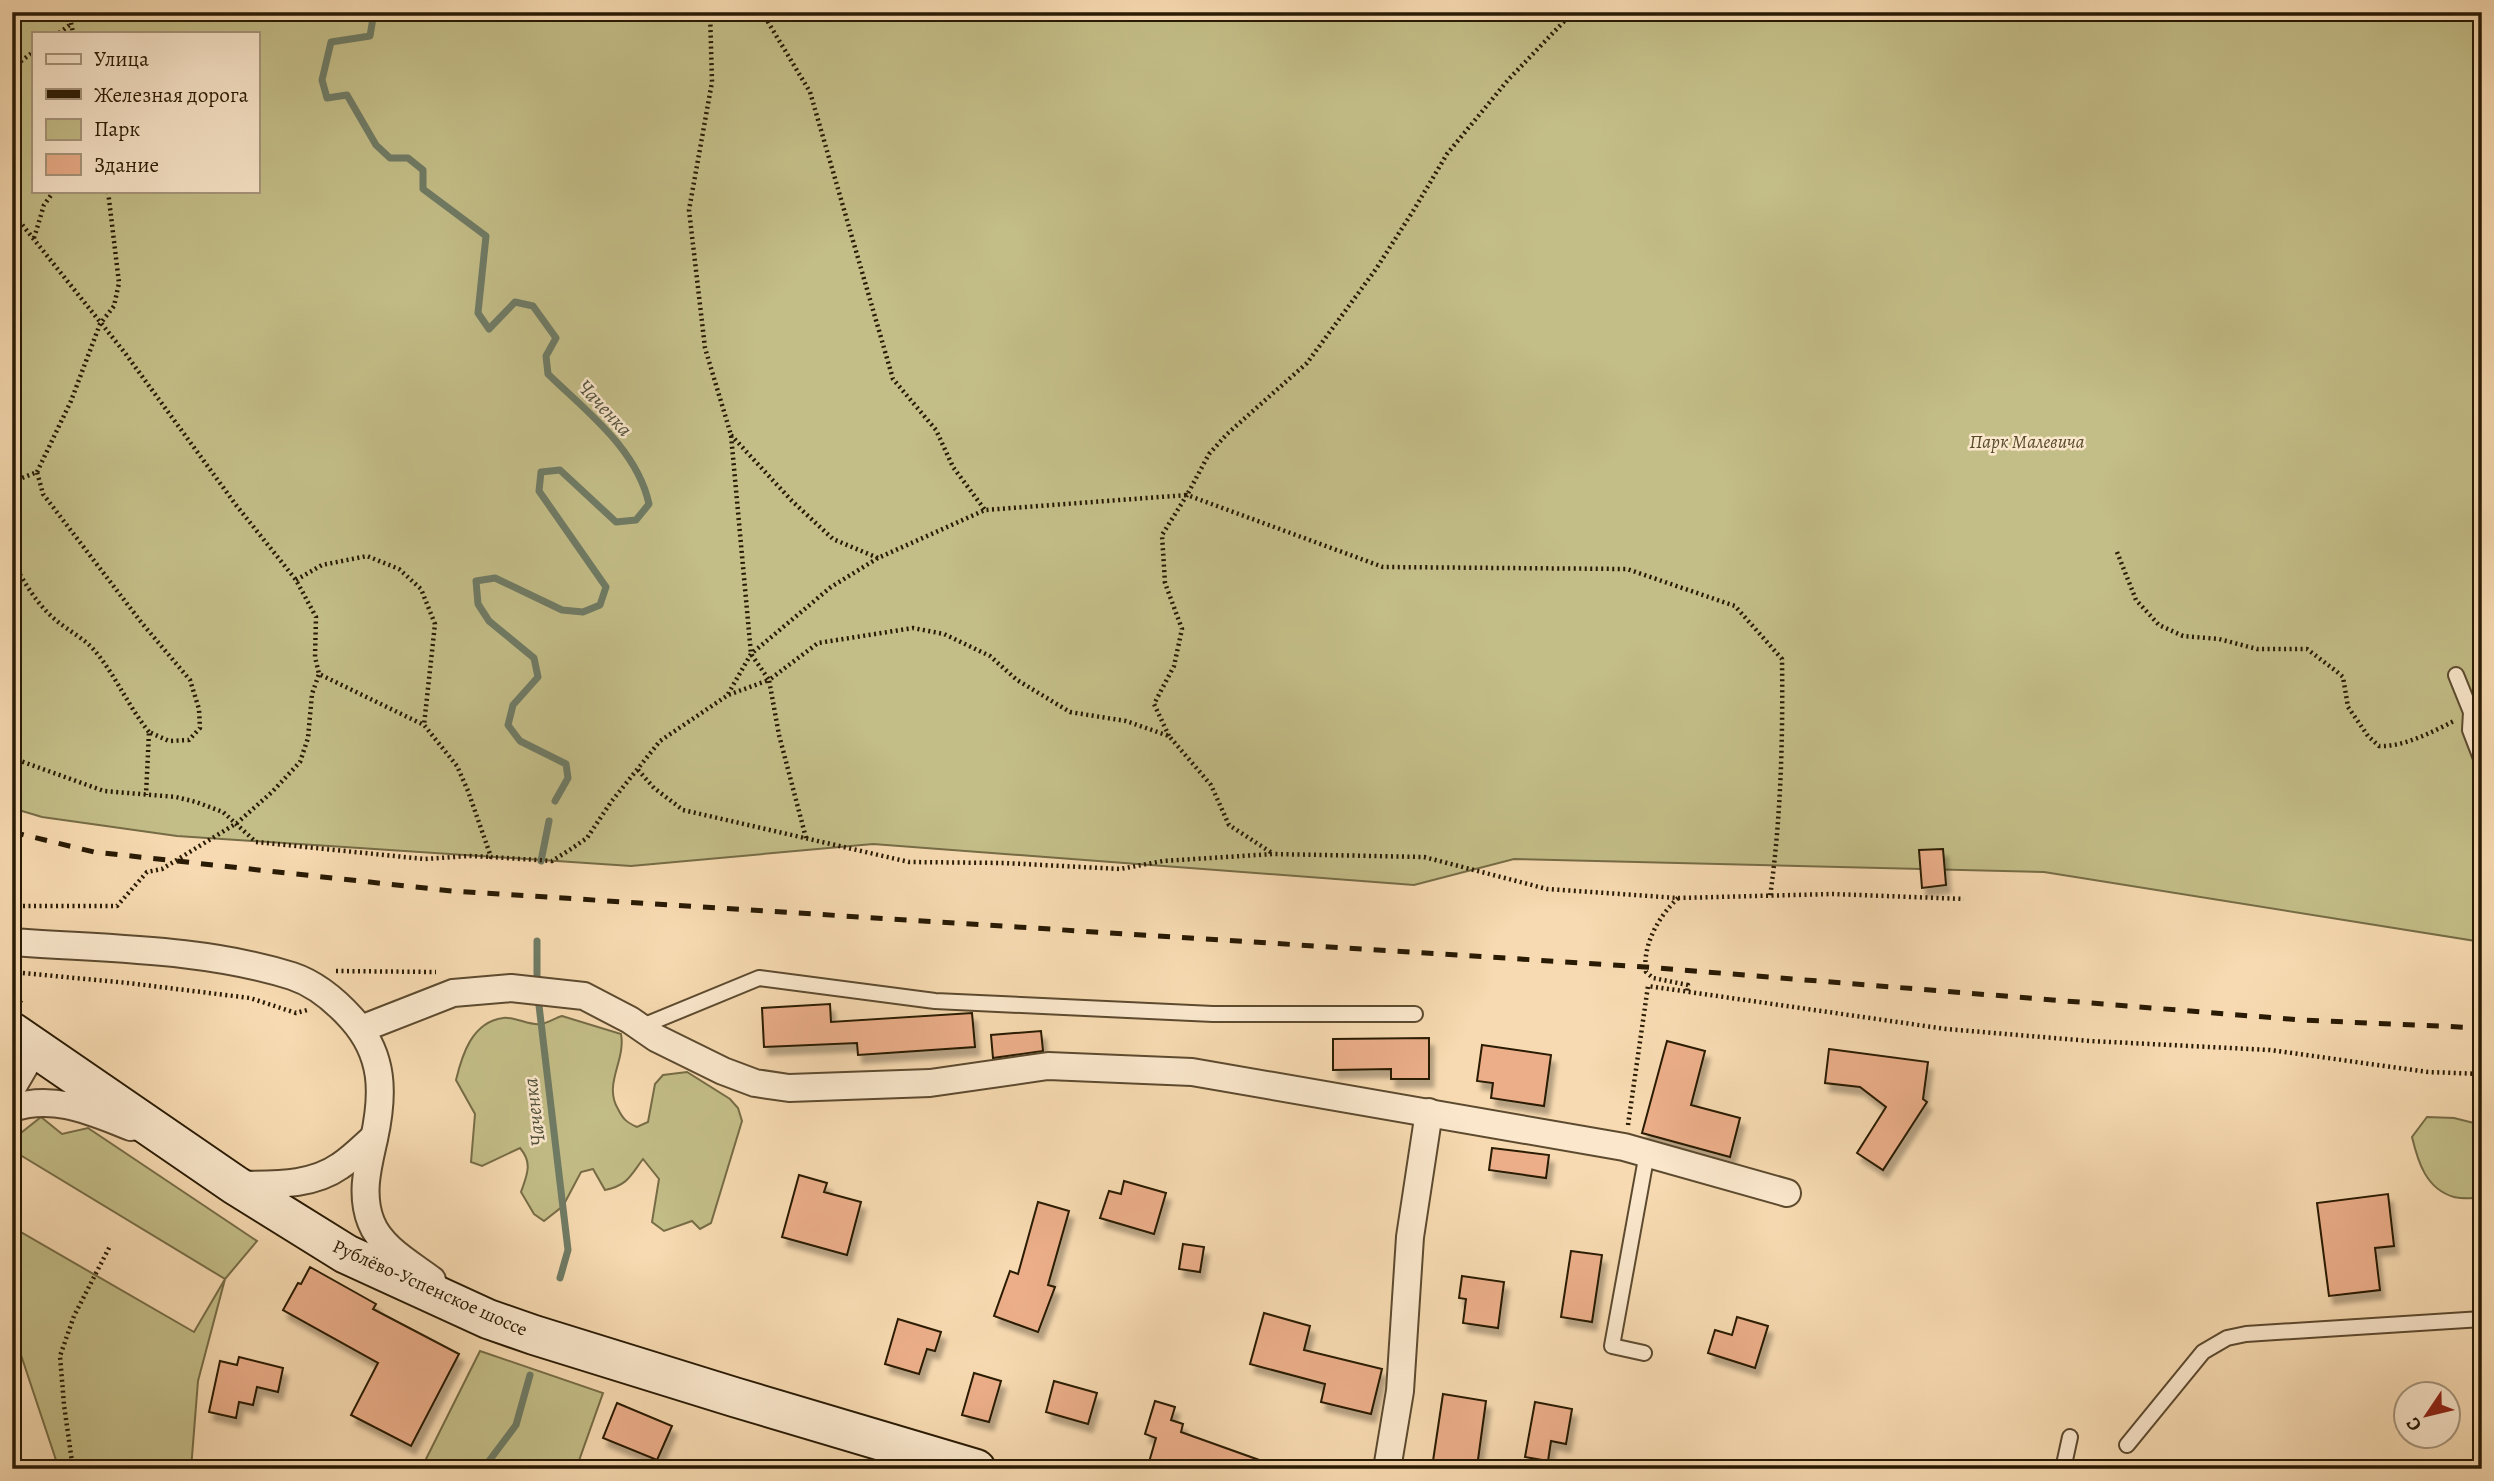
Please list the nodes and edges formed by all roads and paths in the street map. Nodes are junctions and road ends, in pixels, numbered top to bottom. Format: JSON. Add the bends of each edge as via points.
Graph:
{"nodes":[{"id":1,"x":69,"y":12,"type":"edge"},
{"id":2,"x":710,"y":12,"type":"edge"},
{"id":3,"x":762,"y":12,"type":"edge"},
{"id":4,"x":1573,"y":12,"type":"edge"},
{"id":5,"x":71,"y":24,"type":"junction"},
{"id":6,"x":60,"y":32,"type":"edge"},
{"id":7,"x":73,"y":32,"type":"edge"},
{"id":8,"x":32,"y":53,"type":"edge"},
{"id":9,"x":12,"y":68,"type":"edge"},
{"id":10,"x":53,"y":192,"type":"edge"},
{"id":11,"x":108,"y":192,"type":"edge"},
{"id":12,"x":12,"y":212,"type":"edge"},
{"id":13,"x":34,"y":238,"type":"junction"},
{"id":14,"x":100,"y":324,"type":"junction"},
{"id":15,"x":731,"y":435,"type":"junction"},
{"id":16,"x":37,"y":472,"type":"junction"},
{"id":17,"x":12,"y":482,"type":"edge"},
{"id":18,"x":1186,"y":495,"type":"junction"},
{"id":19,"x":985,"y":510,"type":"junction"},
{"id":20,"x":2117,"y":552,"type":"dead end"},
{"id":21,"x":878,"y":558,"type":"junction"},
{"id":22,"x":12,"y":560,"type":"edge"},
{"id":23,"x":296,"y":580,"type":"junction"},
{"id":24,"x":751,"y":654,"type":"junction"},
{"id":25,"x":319,"y":674,"type":"junction"},
{"id":26,"x":2456,"y":675,"type":"dead end"},
{"id":27,"x":769,"y":680,"type":"junction"},
{"id":28,"x":728,"y":695,"type":"junction"},
{"id":29,"x":2471,"y":712,"type":"junction"},
{"id":30,"x":424,"y":725,"type":"junction"},
{"id":31,"x":149,"y":732,"type":"junction"},
{"id":32,"x":1169,"y":736,"type":"junction"},
{"id":33,"x":12,"y":758,"type":"edge"},
{"id":34,"x":2482,"y":761,"type":"edge"},
{"id":35,"x":638,"y":770,"type":"junction"},
{"id":36,"x":146,"y":795,"type":"junction"},
{"id":37,"x":237,"y":823,"type":"junction"},
{"id":38,"x":806,"y":838,"type":"junction"},
{"id":39,"x":1273,"y":854,"type":"junction"},
{"id":40,"x":491,"y":857,"type":"junction"},
{"id":41,"x":1770,"y":897,"type":"junction"},
{"id":42,"x":1678,"y":898,"type":"junction"},
{"id":43,"x":1964,"y":900,"type":"dead end"},
{"id":44,"x":12,"y":906,"type":"edge"},
{"id":45,"x":12,"y":942,"type":"edge"},
{"id":46,"x":332,"y":971,"type":"dead end"},
{"id":47,"x":12,"y":972,"type":"edge"},
{"id":48,"x":449,"y":972,"type":"dead end"},
{"id":49,"x":1687,"y":992,"type":"junction"},
{"id":50,"x":307,"y":1010,"type":"dead end"},
{"id":51,"x":1415,"y":1014,"type":"dead end"},
{"id":52,"x":640,"y":1027,"type":"junction"},
{"id":53,"x":361,"y":1029,"type":"junction"},
{"id":54,"x":24,"y":1040,"type":"edge"},
{"id":55,"x":2482,"y":1074,"type":"edge"},
{"id":56,"x":12,"y":1087,"type":"edge"},
{"id":57,"x":12,"y":1108,"type":"edge"},
{"id":58,"x":1429,"y":1112,"type":"junction"},
{"id":59,"x":374,"y":1137,"type":"junction"},
{"id":60,"x":176,"y":1145,"type":"junction"},
{"id":61,"x":1636,"y":1150,"type":"junction"},
{"id":62,"x":235,"y":1185,"type":"junction"},
{"id":63,"x":1787,"y":1193,"type":"dead end"},
{"id":64,"x":110,"y":1246,"type":"dead end"},
{"id":65,"x":488,"y":1319,"type":"junction"},
{"id":66,"x":2482,"y":1320,"type":"edge"},
{"id":67,"x":1644,"y":1353,"type":"dead end"},
{"id":68,"x":2070,"y":1437,"type":"dead end"},
{"id":69,"x":2127,"y":1445,"type":"dead end"},
{"id":70,"x":74,"y":1469,"type":"edge"},
{"id":71,"x":976,"y":1469,"type":"edge"},
{"id":72,"x":1387,"y":1469,"type":"edge"},
{"id":73,"x":2063,"y":1469,"type":"edge"}],
"edges":[{"from":1,"to":5,"type":"path"},
{"from":2,"to":15,"type":"path","via":[[712,82],[689,210],[705,348]]},
{"from":3,"to":19,"type":"path","via":[[810,93],[893,379],[936,430],[953,467]]},
{"from":4,"to":18,"type":"path","via":[[1507,80],[1447,154],[1376,269],[1307,363],[1227,434],[1209,454]]},
{"from":5,"to":6,"type":"path"},
{"from":5,"to":7,"type":"path"},
{"from":8,"to":9,"type":"path"},
{"from":10,"to":13,"type":"path","via":[[44,205]]},
{"from":11,"to":14,"type":"path","via":[[119,284],[114,306]]},
{"from":12,"to":13,"type":"path"},
{"from":13,"to":14,"type":"path"},
{"from":14,"to":16,"type":"path"},
{"from":14,"to":23,"type":"path"},
{"from":15,"to":21,"type":"path","via":[[833,539]]},
{"from":15,"to":24,"type":"path"},
{"from":16,"to":17,"type":"path"},
{"from":16,"to":31,"type":"path","via":[[43,495],[190,680],[200,709],[200,728],[190,740],[169,741]]},
{"from":18,"to":19,"type":"path"},
{"from":18,"to":32,"type":"path","via":[[1162,535],[1164,583],[1182,629],[1174,666],[1154,704]]},
{"from":18,"to":41,"type":"path","via":[[1383,567],[1627,569],[1735,606],[1782,659],[1783,752]]},
{"from":19,"to":21,"type":"path"},
{"from":20,"to":29,"type":"path","via":[[2136,600],[2159,625],[2183,636],[2257,649],[2307,649],[2343,677],[2348,707],[2379,746],[2435,731]]},
{"from":21,"to":24,"type":"path","via":[[831,587]]},
{"from":22,"to":31,"type":"path","via":[[27,588],[54,619],[100,657]]},
{"from":23,"to":25,"type":"path","via":[[316,617]]},
{"from":23,"to":30,"type":"path","via":[[321,565],[367,556],[399,569],[421,589],[435,624]]},
{"from":24,"to":27,"type":"path"},
{"from":24,"to":28,"type":"path"},
{"from":25,"to":30,"type":"path"},
{"from":25,"to":37,"type":"path","via":[[300,762]]},
{"from":26,"to":29,"type":"lane"},
{"from":27,"to":28,"type":"path"},
{"from":27,"to":32,"type":"path","via":[[818,643],[913,628],[944,634],[990,656],[1017,680],[1070,712],[1126,721]]},
{"from":27,"to":38,"type":"path"},
{"from":28,"to":35,"type":"path","via":[[660,741]]},
{"from":29,"to":34,"type":"lane","via":[[2470,730]]},
{"from":30,"to":40,"type":"path","via":[[457,766]]},
{"from":31,"to":36,"type":"path"},
{"from":32,"to":39,"type":"path","via":[[1211,785],[1229,825]]},
{"from":33,"to":36,"type":"path","via":[[104,791]]},
{"from":35,"to":38,"type":"path","via":[[682,810]]},
{"from":35,"to":40,"type":"path","via":[[587,838],[552,861]]},
{"from":36,"to":37,"type":"path","via":[[196,802]]},
{"from":37,"to":40,"type":"path","via":[[256,842],[424,859]]},
{"from":37,"to":44,"type":"path","via":[[162,869],[147,872],[117,906]]},
{"from":38,"to":39,"type":"path","via":[[909,862],[1120,869]]},
{"from":39,"to":42,"type":"path","via":[[1424,857],[1547,889]]},
{"from":41,"to":42,"type":"path"},
{"from":41,"to":43,"type":"path","via":[[1833,894]]},
{"from":42,"to":49,"type":"path","via":[[1663,912],[1648,944],[1645,967],[1653,978],[1688,985]]},
{"from":45,"to":53,"type":"street","via":[[207,956],[294,977],[334,999]]},
{"from":46,"to":48,"type":"path"},
{"from":47,"to":50,"type":"path","via":[[128,982],[250,998],[296,1013]]},
{"from":49,"to":55,"type":"path","via":[[1946,1029],[2270,1050],[2428,1072]]},
{"from":49,"to":61,"type":"path","via":[[1648,986]]},
{"from":51,"to":52,"type":"lane","via":[[1213,1014],[935,1001],[759,978]]},
{"from":52,"to":53,"type":"street","via":[[584,996],[511,988],[453,993]]},
{"from":52,"to":58,"type":"street","via":[[723,1071],[755,1083],[789,1088],[930,1083],[1048,1066],[1192,1072]]},
{"from":53,"to":59,"type":"street","via":[[375,1053],[380,1080]]},
{"from":54,"to":56,"type":"street"},
{"from":54,"to":60,"type":"main road","name":"Рублёво-Успенское шоссе"},
{"from":57,"to":60,"type":"street","via":[[45,1101],[76,1106]]},
{"from":58,"to":61,"type":"street"},
{"from":58,"to":72,"type":"street","via":[[1410,1237],[1400,1391]]},
{"from":59,"to":62,"type":"street","via":[[339,1167],[317,1177],[290,1184]]},
{"from":59,"to":65,"type":"street","via":[[365,1191],[372,1224],[403,1259]]},
{"from":60,"to":62,"type":"main road","name":"Рублёво-Успенское шоссе"},
{"from":61,"to":63,"type":"street"},
{"from":61,"to":67,"type":"lane","via":[[1612,1346]]},
{"from":62,"to":65,"type":"main road","name":"Рублёво-Успенское шоссе","via":[[346,1254]]},
{"from":64,"to":70,"type":"path","via":[[74,1316],[60,1356]]},
{"from":65,"to":71,"type":"main road","name":"Рублёво-Успенское шоссе"},
{"from":66,"to":69,"type":"lane","via":[[2227,1338],[2203,1352]]},
{"from":68,"to":73,"type":"lane"}]}
